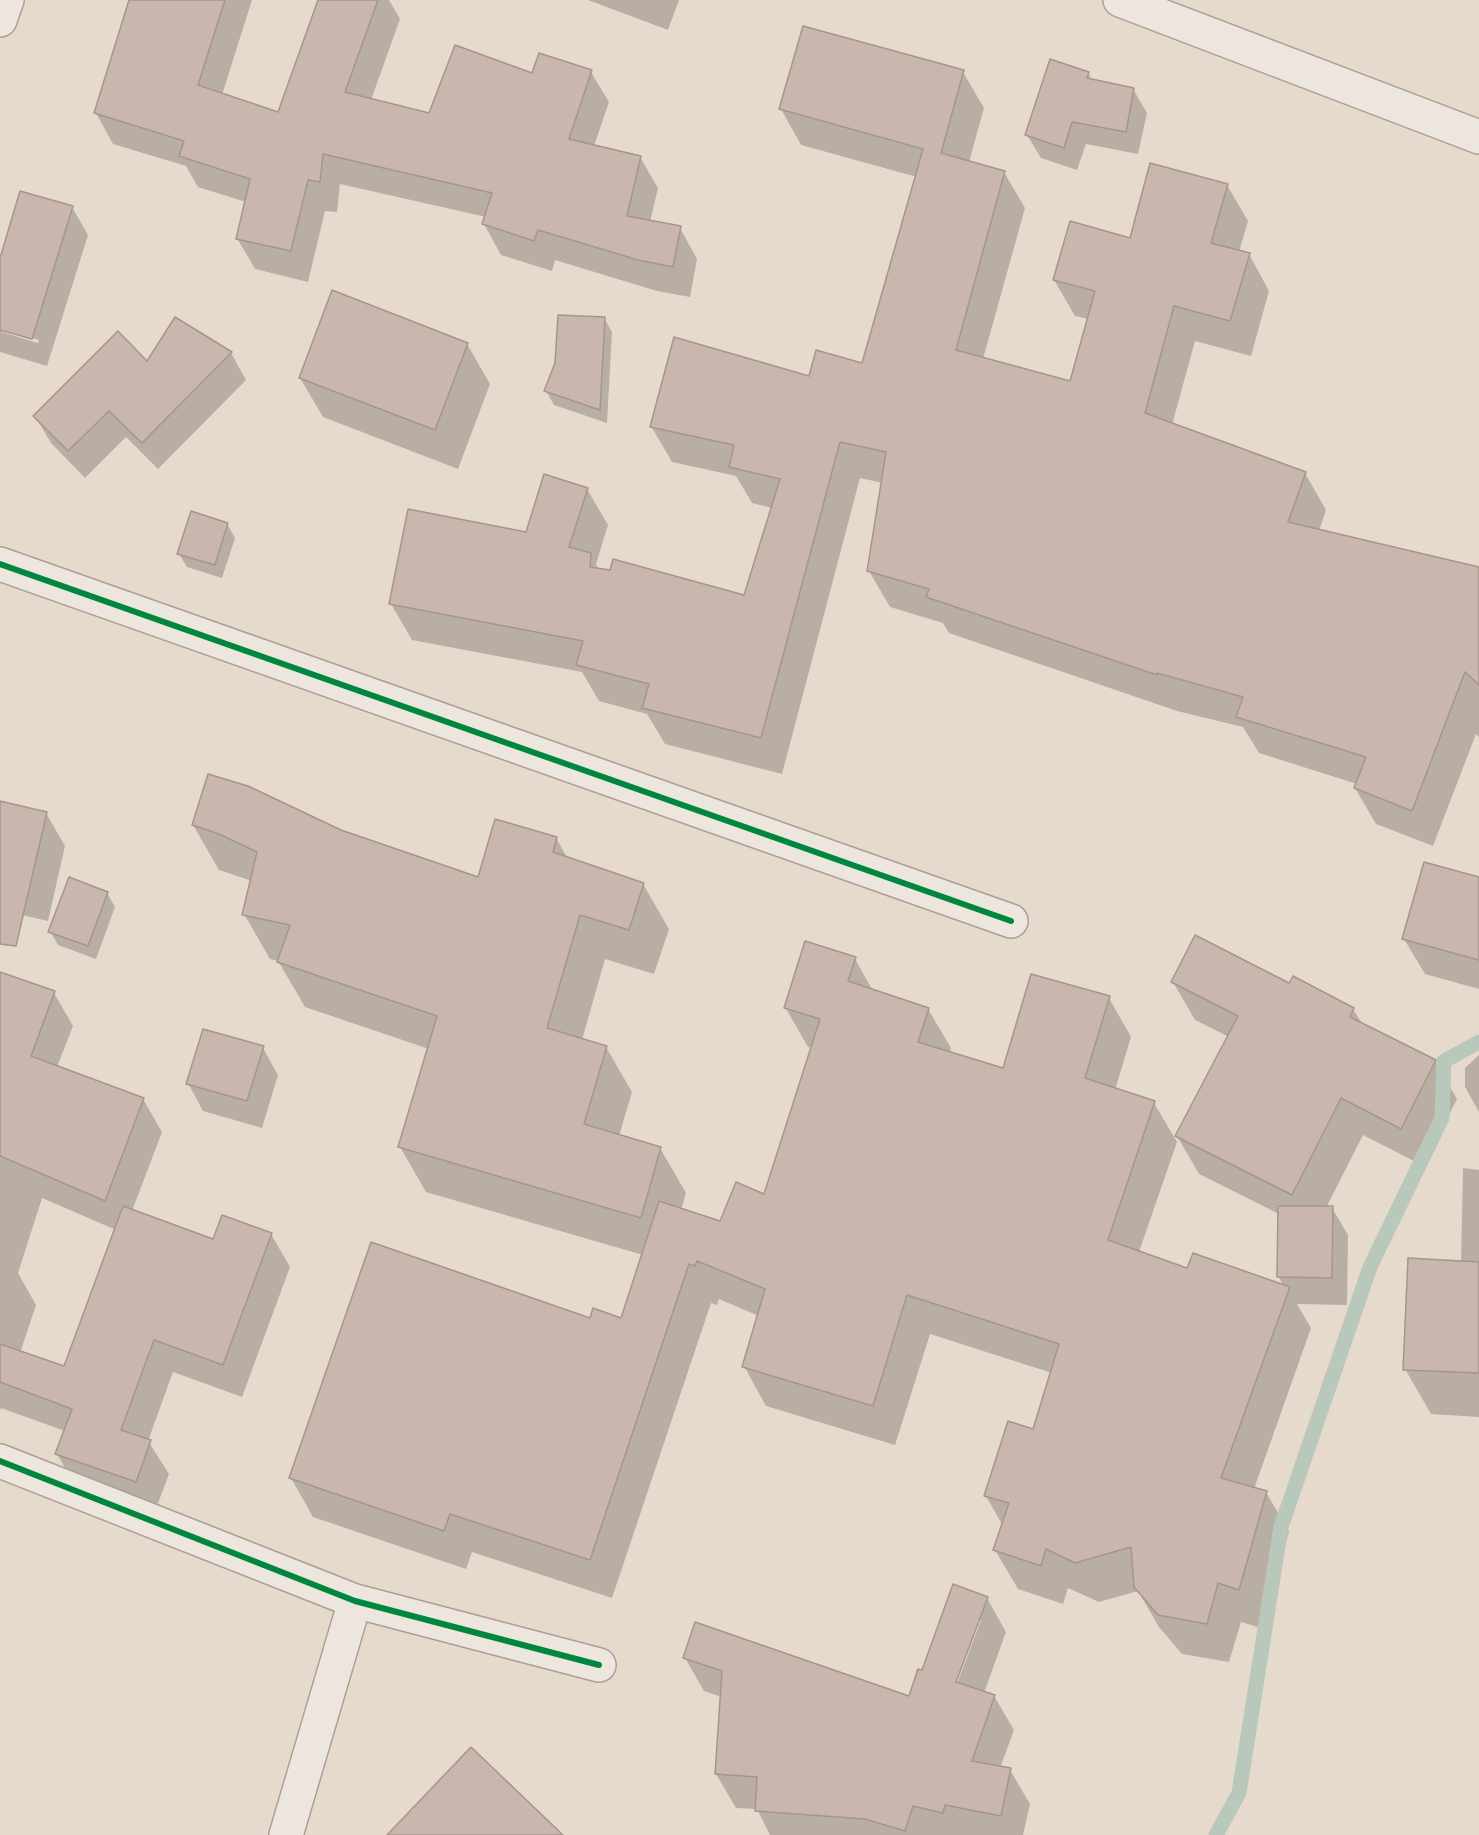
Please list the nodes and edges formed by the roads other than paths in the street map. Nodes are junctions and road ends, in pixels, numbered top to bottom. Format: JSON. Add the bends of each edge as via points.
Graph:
{"nodes":[{"id":1,"x":7,"y":0,"type":"edge"},
{"id":2,"x":1120,"y":0,"type":"edge"},
{"id":3,"x":0,"y":20,"type":"edge"},
{"id":4,"x":1479,"y":137,"type":"edge"},
{"id":5,"x":0,"y":564,"type":"edge"},
{"id":6,"x":1011,"y":921,"type":"dead end"},
{"id":7,"x":0,"y":1461,"type":"edge"},
{"id":8,"x":355,"y":1601,"type":"junction"},
{"id":9,"x":599,"y":1665,"type":"dead end"},
{"id":10,"x":286,"y":1835,"type":"edge"}],
"edges":[{"from":1,"to":3,"type":"street"},
{"from":2,"to":4,"type":"street"},
{"from":5,"to":6,"type":"street"},
{"from":7,"to":8,"type":"street"},
{"from":8,"to":9,"type":"street"},
{"from":8,"to":10,"type":"street"}]}
